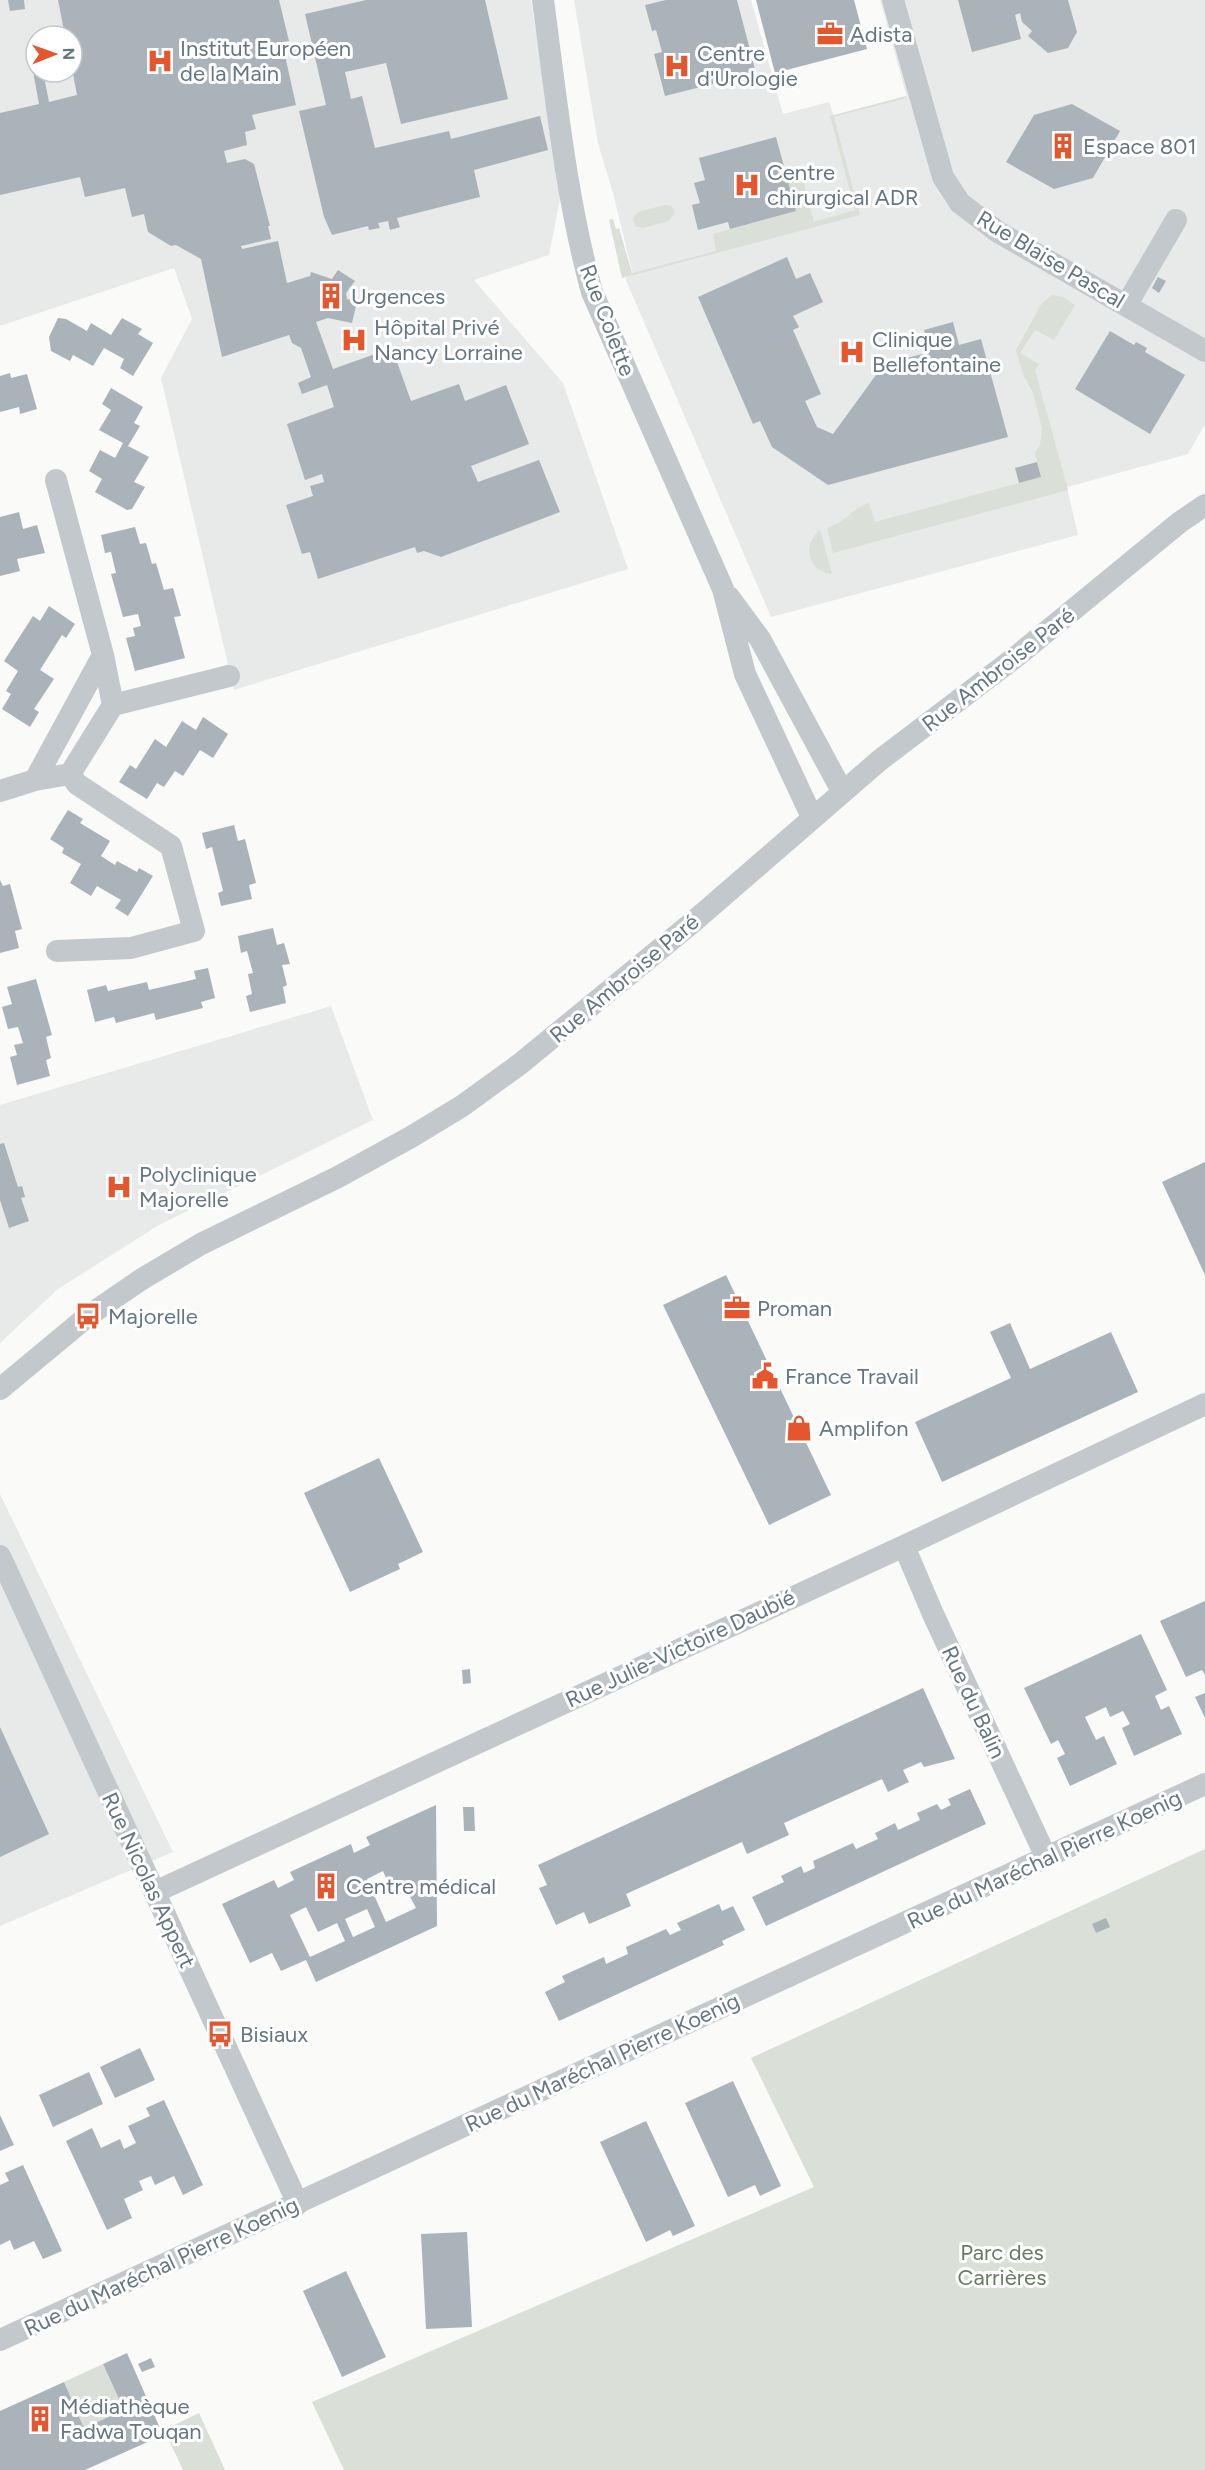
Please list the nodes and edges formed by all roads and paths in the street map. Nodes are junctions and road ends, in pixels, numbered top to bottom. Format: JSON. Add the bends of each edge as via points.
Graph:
{"nodes":[{"id":1,"x":543,"y":0,"type":"edge"},
{"id":2,"x":893,"y":0,"type":"edge"},
{"id":3,"x":1176,"y":220,"type":"dead end"},
{"id":4,"x":1127,"y":304,"type":"junction"},
{"id":5,"x":1205,"y":351,"type":"edge"},
{"id":6,"x":56,"y":480,"type":"dead end"},
{"id":7,"x":1205,"y":505,"type":"edge"},
{"id":8,"x":723,"y":589,"type":"junction"},
{"id":9,"x":103,"y":655,"type":"junction"},
{"id":10,"x":229,"y":676,"type":"dead end"},
{"id":11,"x":113,"y":705,"type":"junction"},
{"id":12,"x":70,"y":774,"type":"junction"},
{"id":13,"x":35,"y":780,"type":"junction"},
{"id":14,"x":0,"y":791,"type":"edge"},
{"id":15,"x":842,"y":791,"type":"junction"},
{"id":16,"x":812,"y":817,"type":"junction"},
{"id":17,"x":57,"y":951,"type":"dead end"},
{"id":18,"x":0,"y":1389,"type":"edge"},
{"id":19,"x":1205,"y":1404,"type":"edge"},
{"id":20,"x":904,"y":1546,"type":"junction"},
{"id":21,"x":0,"y":1556,"type":"edge"},
{"id":22,"x":1205,"y":1784,"type":"edge"},
{"id":23,"x":1046,"y":1857,"type":"junction"},
{"id":24,"x":154,"y":1892,"type":"junction"},
{"id":25,"x":298,"y":2204,"type":"junction"},
{"id":26,"x":0,"y":2340,"type":"edge"}],
"edges":[{"from":1,"to":8,"type":"street","name":"Rue Colette","via":[[583,260],[592,292]]},
{"from":2,"to":4,"type":"street","name":"Rue Blaise Pascal","via":[[931,140],[951,193],[998,232]]},
{"from":3,"to":4,"type":"street"},
{"from":4,"to":5,"type":"street","name":"Rue Blaise Pascal"},
{"from":6,"to":9,"type":"street"},
{"from":7,"to":15,"type":"street","name":"Rue Ambroise Paré"},
{"from":8,"to":15,"type":"street","name":"Rue Colette","via":[[760,639]]},
{"from":8,"to":16,"type":"street","name":"Rue Colette","via":[[745,674]]},
{"from":9,"to":11,"type":"street"},
{"from":9,"to":13,"type":"street"},
{"from":10,"to":11,"type":"street"},
{"from":11,"to":12,"type":"street"},
{"from":12,"to":13,"type":"street"},
{"from":12,"to":17,"type":"street","via":[[77,784],[171,846],[194,931],[131,948]]},
{"from":13,"to":14,"type":"street"},
{"from":15,"to":16,"type":"street","name":"Rue Ambroise Paré"},
{"from":16,"to":18,"type":"street","name":"Rue Ambroise Paré","via":[[693,922],[520,1064],[462,1106],[376,1157],[201,1244],[142,1279],[88,1316]]},
{"from":19,"to":20,"type":"street","name":"Rue Julie-Victoire Daubié"},
{"from":20,"to":23,"type":"street","name":"Rue du Balin"},
{"from":20,"to":24,"type":"street","name":"Rue Julie-Victoire Daubié"},
{"from":21,"to":24,"type":"street","name":"Rue Nicolas Appert"},
{"from":22,"to":23,"type":"street","name":"Rue du Maréchal Pierre Koenig"},
{"from":23,"to":25,"type":"street","name":"Rue du Maréchal Pierre Koenig"},
{"from":24,"to":25,"type":"street","name":"Rue Nicolas Appert"},
{"from":25,"to":26,"type":"street","name":"Rue du Maréchal Pierre Koenig"}]}
